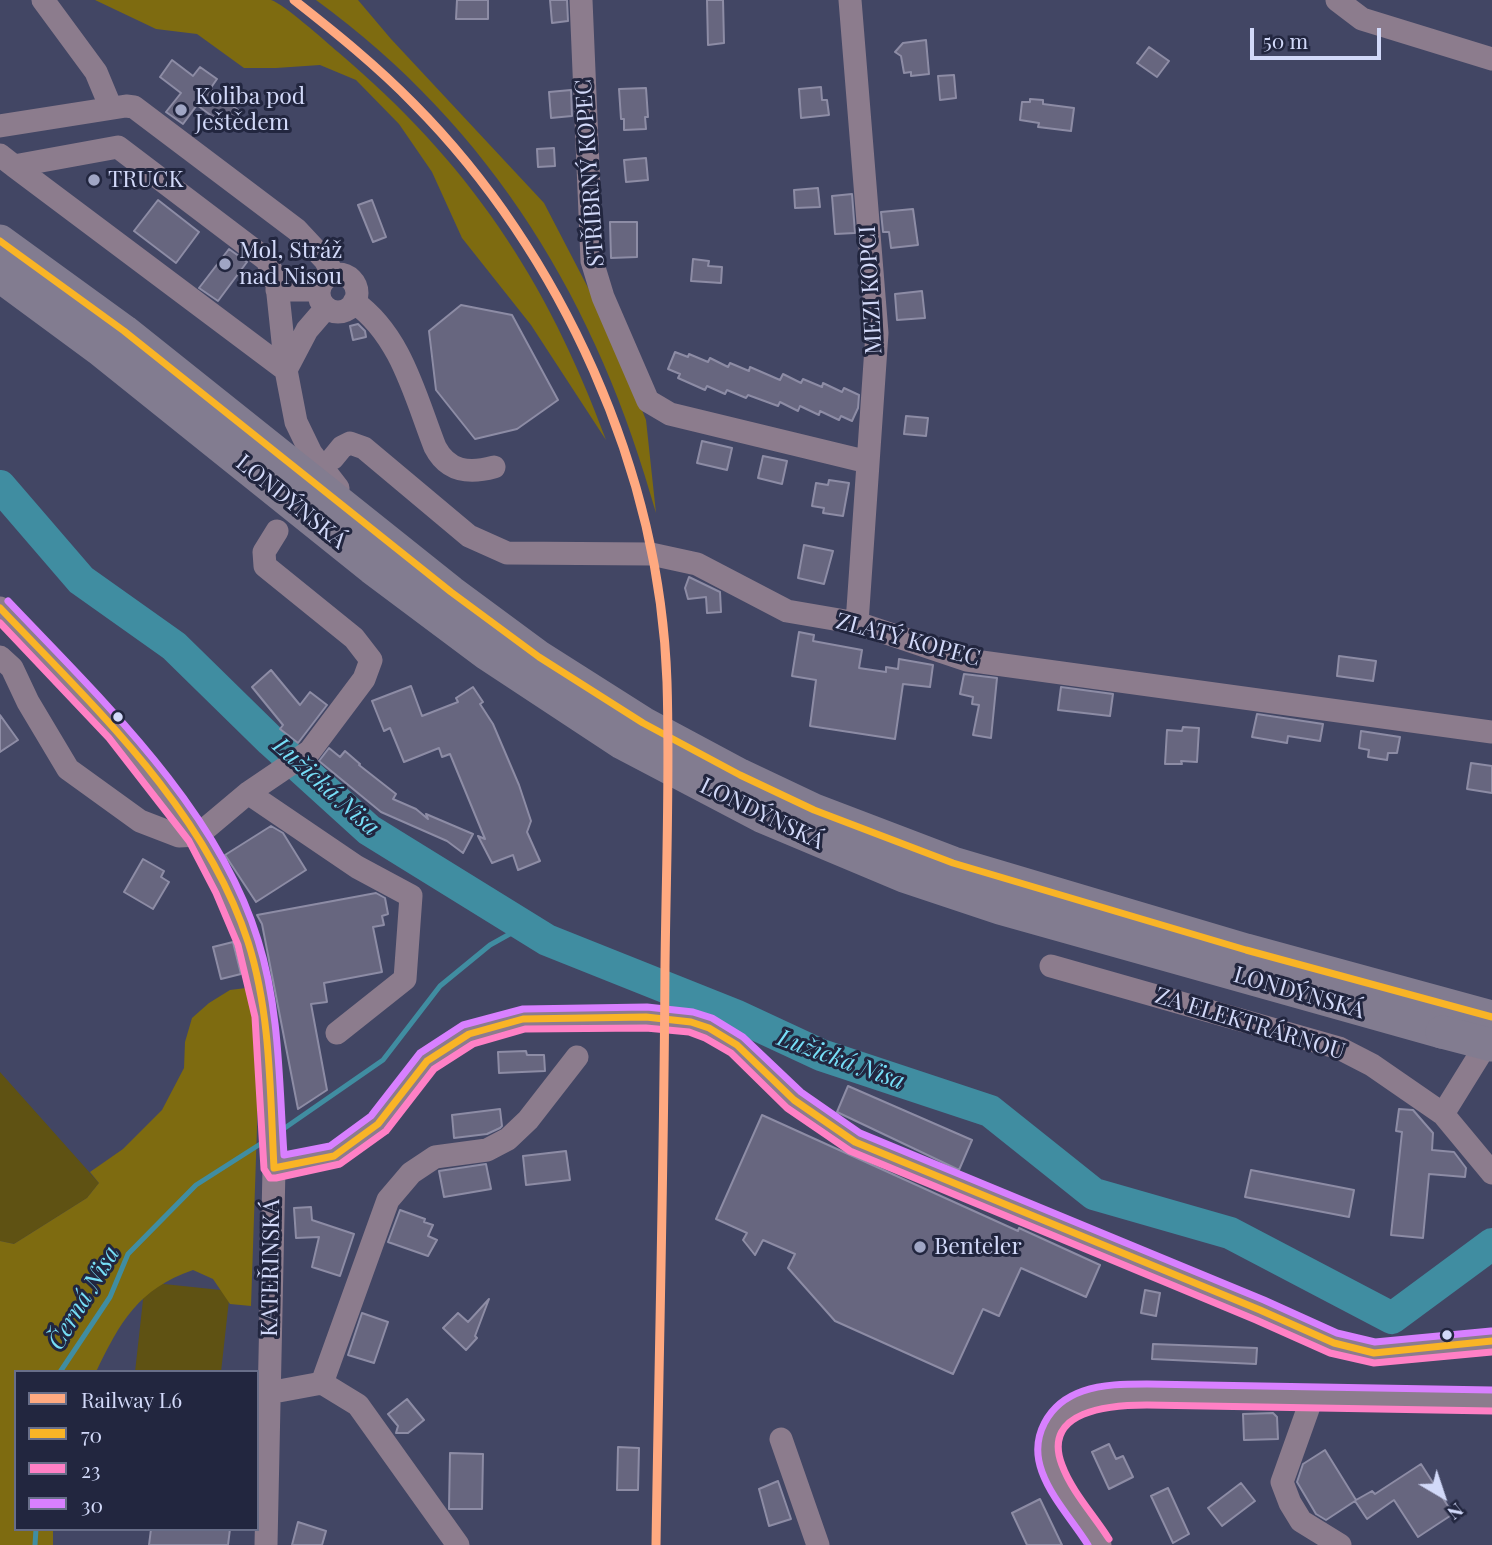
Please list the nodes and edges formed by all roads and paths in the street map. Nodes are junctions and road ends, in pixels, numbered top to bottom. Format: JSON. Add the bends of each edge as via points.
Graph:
{"nodes":[{"id":1,"x":43,"y":0,"type":"edge"},
{"id":2,"x":580,"y":0,"type":"edge"},
{"id":3,"x":850,"y":0,"type":"edge"},
{"id":4,"x":1337,"y":0,"type":"edge"},
{"id":5,"x":1492,"y":59,"type":"edge"},
{"id":6,"x":110,"y":108,"type":"junction"},
{"id":7,"x":0,"y":126,"type":"edge"},
{"id":8,"x":7,"y":160,"type":"edge"},
{"id":9,"x":0,"y":241,"type":"edge"},
{"id":10,"x":0,"y":276,"type":"edge"},
{"id":11,"x":277,"y":290,"type":"junction"},
{"id":12,"x":326,"y":291,"type":"junction"},
{"id":13,"x":354,"y":302,"type":"junction"},
{"id":14,"x":286,"y":370,"type":"junction"},
{"id":15,"x":333,"y":458,"type":"dead end"},
{"id":16,"x":868,"y":462,"type":"junction"},
{"id":17,"x":494,"y":467,"type":"dead end"},
{"id":18,"x":363,"y":521,"type":"junction"},
{"id":19,"x":277,"y":531,"type":"dead end"},
{"id":20,"x":0,"y":608,"type":"edge"},
{"id":21,"x":857,"y":623,"type":"junction"},
{"id":22,"x":0,"y":657,"type":"edge"},
{"id":23,"x":1492,"y":732,"type":"edge"},
{"id":24,"x":248,"y":793,"type":"junction"},
{"id":25,"x":198,"y":835,"type":"junction"},
{"id":26,"x":1051,"y":966,"type":"dead end"},
{"id":27,"x":1465,"y":1019,"type":"edge"},
{"id":28,"x":337,"y":1033,"type":"dead end"},
{"id":29,"x":1492,"y":1035,"type":"edge"},
{"id":30,"x":1492,"y":1045,"type":"edge"},
{"id":31,"x":577,"y":1057,"type":"dead end"},
{"id":32,"x":1443,"y":1114,"type":"junction"},
{"id":33,"x":274,"y":1168,"type":"junction"},
{"id":34,"x":1492,"y":1173,"type":"edge"},
{"id":35,"x":1492,"y":1341,"type":"edge"},
{"id":36,"x":322,"y":1383,"type":"junction"},
{"id":37,"x":268,"y":1393,"type":"junction"},
{"id":38,"x":1312,"y":1398,"type":"junction"},
{"id":39,"x":1492,"y":1401,"type":"edge"},
{"id":40,"x":781,"y":1439,"type":"dead end"},
{"id":41,"x":266,"y":1545,"type":"edge"},
{"id":42,"x":458,"y":1545,"type":"edge"},
{"id":43,"x":818,"y":1545,"type":"edge"},
{"id":44,"x":1100,"y":1545,"type":"edge"},
{"id":45,"x":1340,"y":1545,"type":"edge"}],
"edges":[{"from":1,"to":6,"type":"street","via":[[96,72]]},
{"from":2,"to":16,"type":"street","name":"STŘÍBRNÝ KOPEC","via":[[592,261],[648,401],[670,414]]},
{"from":3,"to":16,"type":"street","name":"MEZI KOPCI","via":[[877,333]]},
{"from":4,"to":5,"type":"street","via":[[1362,19]]},
{"from":6,"to":7,"type":"street"},
{"from":6,"to":12,"type":"street","via":[[134,107],[297,230],[325,260]]},
{"from":8,"to":11,"type":"street","via":[[118,147],[267,260]]},
{"from":8,"to":14,"type":"street"},
{"from":9,"to":18,"type":"highway","name":"LONDÝNSKÁ","via":[[124,331]]},
{"from":10,"to":27,"type":"highway","name":"LONDÝNSKÁ","via":[[487,654],[622,743],[761,816],[904,876],[1000,908]]},
{"from":11,"to":12,"type":"street"},
{"from":11,"to":14,"type":"street"},
{"from":12,"to":13,"type":"street","via":[[338,312]]},
{"from":12,"to":13,"type":"street","via":[[344,275],[354,283]]},
{"from":12,"to":14,"type":"street"},
{"from":13,"to":17,"type":"street","via":[[376,320],[393,343],[443,459],[470,472]]},
{"from":14,"to":18,"type":"street","via":[[296,422],[311,453]]},
{"from":15,"to":21,"type":"street","name":"ZLATÝ KOPEC","via":[[350,443],[364,448],[470,536],[507,553],[651,554],[697,564],[787,611]]},
{"from":16,"to":21,"type":"street","name":"MEZI KOPCI"},
{"from":18,"to":27,"type":"highway","name":"LONDÝNSKÁ","via":[[451,592],[560,670],[643,723],[814,810],[953,863]]},
{"from":19,"to":24,"type":"street","name":"LONDÝNSKÁ","via":[[264,552],[265,566],[354,638],[371,660],[364,680],[310,751]]},
{"from":20,"to":25,"type":"street","via":[[117,732]]},
{"from":21,"to":23,"type":"street","name":"ZLATÝ KOPEC","via":[[967,660]]},
{"from":22,"to":25,"type":"street","via":[[12,668],[68,769],[140,821],[179,836]]},
{"from":24,"to":25,"type":"street","name":"LONDÝNSKÁ"},
{"from":24,"to":28,"type":"street","via":[[357,867],[411,896],[405,979]]},
{"from":25,"to":33,"type":"street","via":[[248,942],[265,1016]]},
{"from":26,"to":32,"type":"street","name":"ZA ELEKTRÁRNOU","via":[[1339,1048]]},
{"from":27,"to":30,"type":"highway","name":"LONDÝNSKÁ","bridge":true},
{"from":29,"to":32,"type":"street"},
{"from":31,"to":36,"type":"street","via":[[508,1139],[487,1150],[435,1157],[411,1173],[388,1200]]},
{"from":32,"to":34,"type":"street","name":"ZA ELEKTRÁRNOU"},
{"from":33,"to":35,"type":"street","name":"KATEŘINSKÁ","via":[[334,1156],[378,1124],[427,1061],[469,1034],[523,1019],[646,1017],[691,1022],[737,1045],[794,1100],[855,1142],[1334,1343],[1374,1353]]},
{"from":33,"to":37,"type":"street","name":"KATEŘINSKÁ"},
{"from":36,"to":37,"type":"street"},
{"from":36,"to":42,"type":"street","via":[[358,1405]]},
{"from":37,"to":41,"type":"street","name":"KATEŘINSKÁ"},
{"from":38,"to":39,"type":"street"},
{"from":38,"to":44,"type":"street","via":[[1121,1396],[1089,1400],[1070,1409],[1050,1435],[1049,1462]]},
{"from":38,"to":45,"type":"street","via":[[1282,1482],[1301,1521]]},
{"from":40,"to":43,"type":"street"}]}
